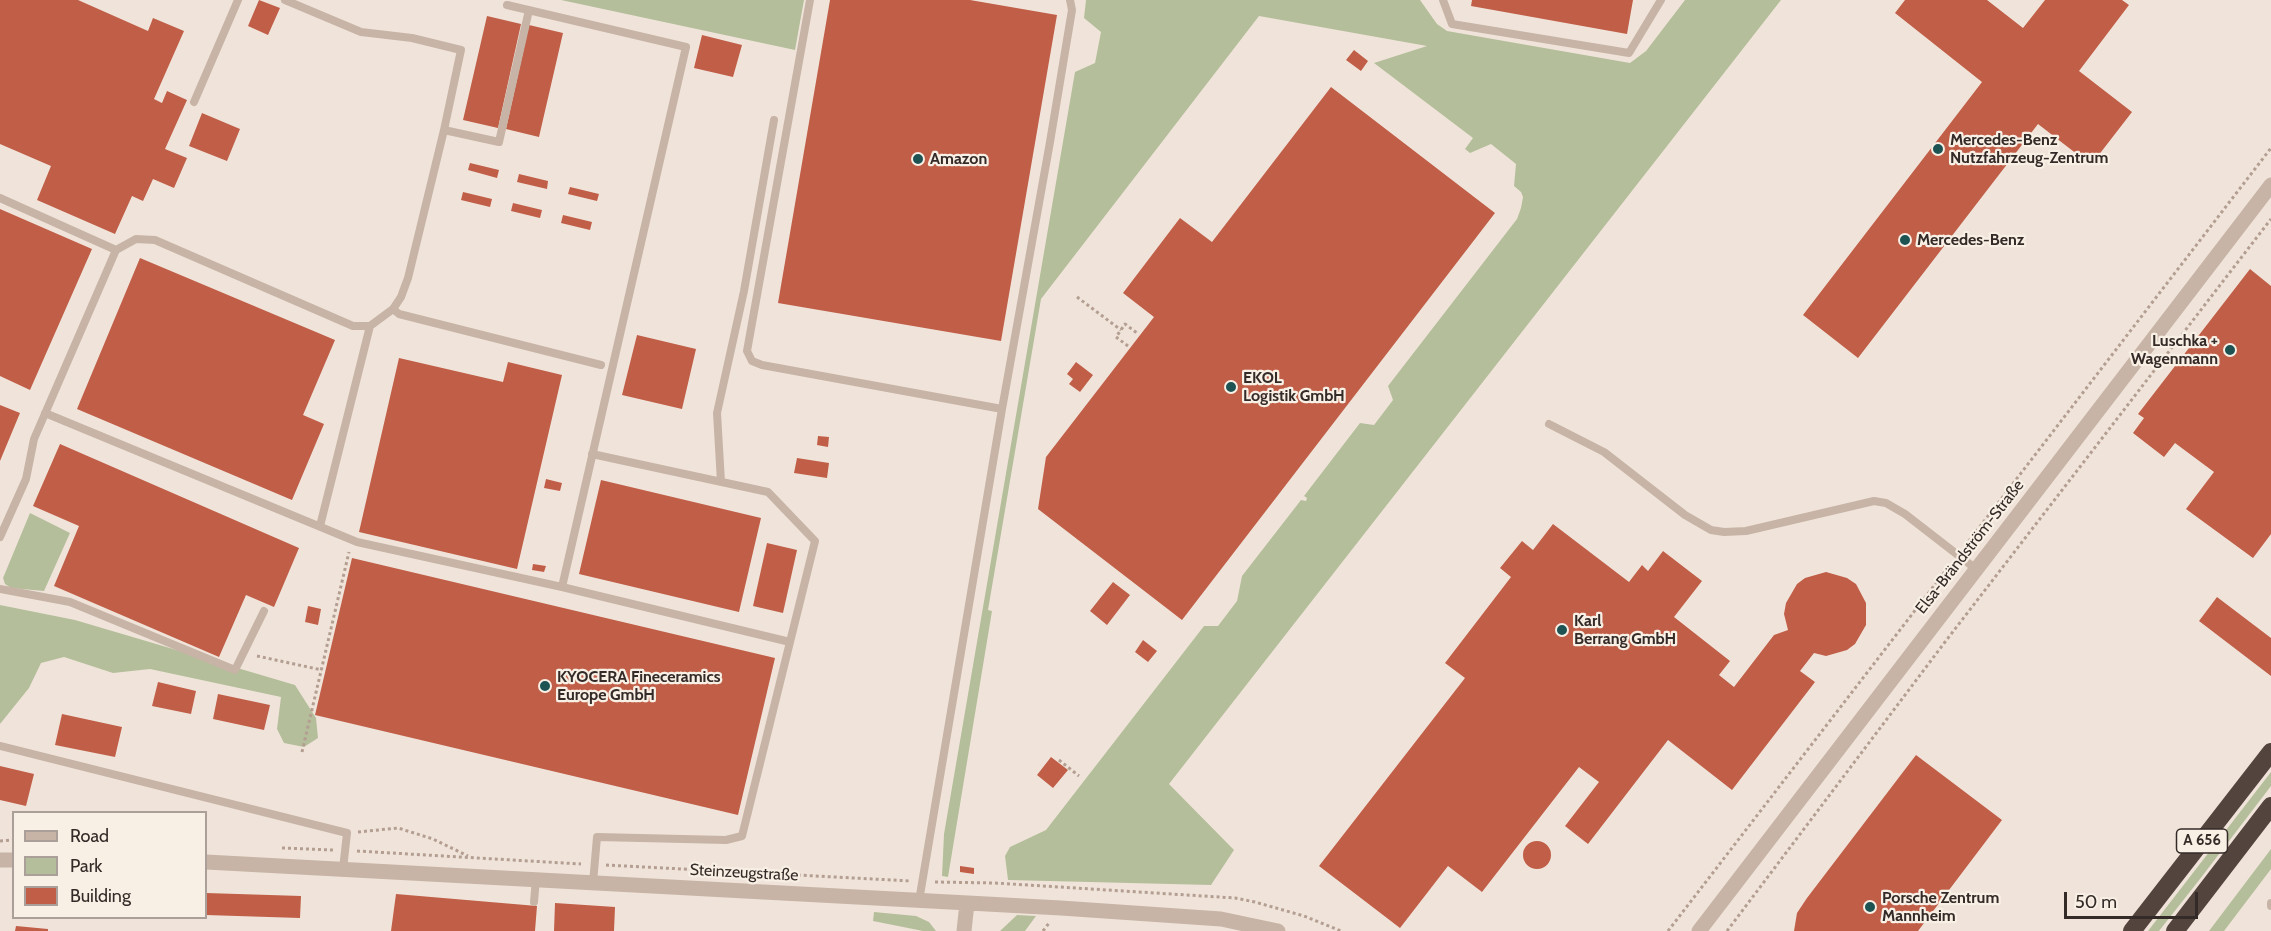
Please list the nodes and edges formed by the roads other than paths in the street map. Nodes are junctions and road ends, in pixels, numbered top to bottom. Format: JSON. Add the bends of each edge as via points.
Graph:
{"nodes":[{"id":1,"x":238,"y":0,"type":"edge"},
{"id":2,"x":285,"y":0,"type":"edge"},
{"id":3,"x":810,"y":0,"type":"edge"},
{"id":4,"x":1070,"y":0,"type":"edge"},
{"id":5,"x":1443,"y":0,"type":"edge"},
{"id":6,"x":1661,"y":0,"type":"edge"},
{"id":7,"x":507,"y":5,"type":"dead end"},
{"id":8,"x":529,"y":10,"type":"junction"},
{"id":9,"x":194,"y":102,"type":"dead end"},
{"id":10,"x":774,"y":120,"type":"dead end"},
{"id":11,"x":444,"y":130,"type":"junction"},
{"id":12,"x":2271,"y":185,"type":"edge"},
{"id":13,"x":0,"y":198,"type":"edge"},
{"id":14,"x":116,"y":250,"type":"junction"},
{"id":15,"x":393,"y":309,"type":"junction"},
{"id":16,"x":370,"y":326,"type":"junction"},
{"id":17,"x":601,"y":365,"type":"dead end"},
{"id":18,"x":1002,"y":409,"type":"junction"},
{"id":19,"x":45,"y":413,"type":"junction"},
{"id":20,"x":1550,"y":424,"type":"dead end"},
{"id":21,"x":592,"y":454,"type":"junction"},
{"id":22,"x":721,"y":482,"type":"junction"},
{"id":23,"x":320,"y":526,"type":"junction"},
{"id":24,"x":0,"y":537,"type":"edge"},
{"id":25,"x":1976,"y":570,"type":"junction"},
{"id":26,"x":562,"y":587,"type":"junction"},
{"id":27,"x":0,"y":589,"type":"edge"},
{"id":28,"x":264,"y":611,"type":"dead end"},
{"id":29,"x":790,"y":642,"type":"junction"},
{"id":30,"x":0,"y":746,"type":"edge"},
{"id":31,"x":2271,"y":752,"type":"edge"},
{"id":32,"x":2271,"y":807,"type":"edge"},
{"id":33,"x":207,"y":862,"type":"edge"},
{"id":34,"x":343,"y":869,"type":"junction"},
{"id":35,"x":536,"y":879,"type":"junction"},
{"id":36,"x":593,"y":883,"type":"junction"},
{"id":37,"x":919,"y":901,"type":"junction"},
{"id":38,"x":534,"y":902,"type":"dead end"},
{"id":39,"x":967,"y":903,"type":"junction"},
{"id":40,"x":964,"y":931,"type":"edge"},
{"id":41,"x":1278,"y":931,"type":"edge"},
{"id":42,"x":1699,"y":931,"type":"edge"},
{"id":43,"x":2132,"y":931,"type":"edge"},
{"id":44,"x":2175,"y":931,"type":"edge"}],
"edges":[{"from":1,"to":9,"type":"lane"},
{"from":2,"to":11,"type":"lane","via":[[361,32],[412,38],[461,50]]},
{"from":3,"to":18,"type":"lane","via":[[747,351],[752,361],[762,365]]},
{"from":4,"to":18,"type":"lane","via":[[1072,10],[1058,98]]},
{"from":5,"to":6,"type":"lane","via":[[1452,24],[1629,53]]},
{"from":7,"to":8,"type":"lane"},
{"from":8,"to":11,"type":"lane","via":[[499,142]]},
{"from":8,"to":21,"type":"lane","via":[[686,47]]},
{"from":10,"to":22,"type":"lane","via":[[744,291],[717,413]]},
{"from":11,"to":15,"type":"lane","via":[[408,278]]},
{"from":12,"to":25,"type":"street","name":"Elsa-Brändström-Straße"},
{"from":13,"to":14,"type":"lane"},
{"from":14,"to":16,"type":"lane","via":[[136,239],[155,240],[353,326]]},
{"from":14,"to":19,"type":"lane"},
{"from":15,"to":16,"type":"lane"},
{"from":15,"to":17,"type":"lane","via":[[399,314]]},
{"from":16,"to":23,"type":"lane"},
{"from":18,"to":37,"type":"lane"},
{"from":19,"to":23,"type":"lane"},
{"from":19,"to":24,"type":"lane","via":[[34,439],[26,479]]},
{"from":20,"to":25,"type":"lane","via":[[1604,452],[1685,515],[1712,530],[1746,531],[1874,501],[1896,507]]},
{"from":21,"to":22,"type":"lane"},
{"from":21,"to":26,"type":"lane"},
{"from":22,"to":29,"type":"lane","via":[[768,492],[815,541]]},
{"from":23,"to":26,"type":"lane","via":[[351,540]]},
{"from":25,"to":42,"type":"street","name":"Elsa-Brändström-Straße"},
{"from":26,"to":29,"type":"lane"},
{"from":27,"to":28,"type":"lane","via":[[70,602],[235,670]]},
{"from":29,"to":36,"type":"lane","via":[[742,836],[726,840],[597,837]]},
{"from":30,"to":34,"type":"lane","via":[[347,833]]},
{"from":31,"to":43,"type":"highway","number":"A 656"},
{"from":32,"to":44,"type":"highway","number":"A 656"},
{"from":33,"to":34,"type":"street","name":"Steinzeugstraße"},
{"from":34,"to":35,"type":"street","name":"Steinzeugstraße"},
{"from":35,"to":36,"type":"street","name":"Steinzeugstraße"},
{"from":35,"to":38,"type":"lane"},
{"from":36,"to":37,"type":"street","name":"Steinzeugstraße"},
{"from":37,"to":39,"type":"street","name":"Steinzeugstraße"},
{"from":39,"to":40,"type":"street"},
{"from":39,"to":41,"type":"street","name":"Steinzeugstraße","via":[[1221,919]]}]}
